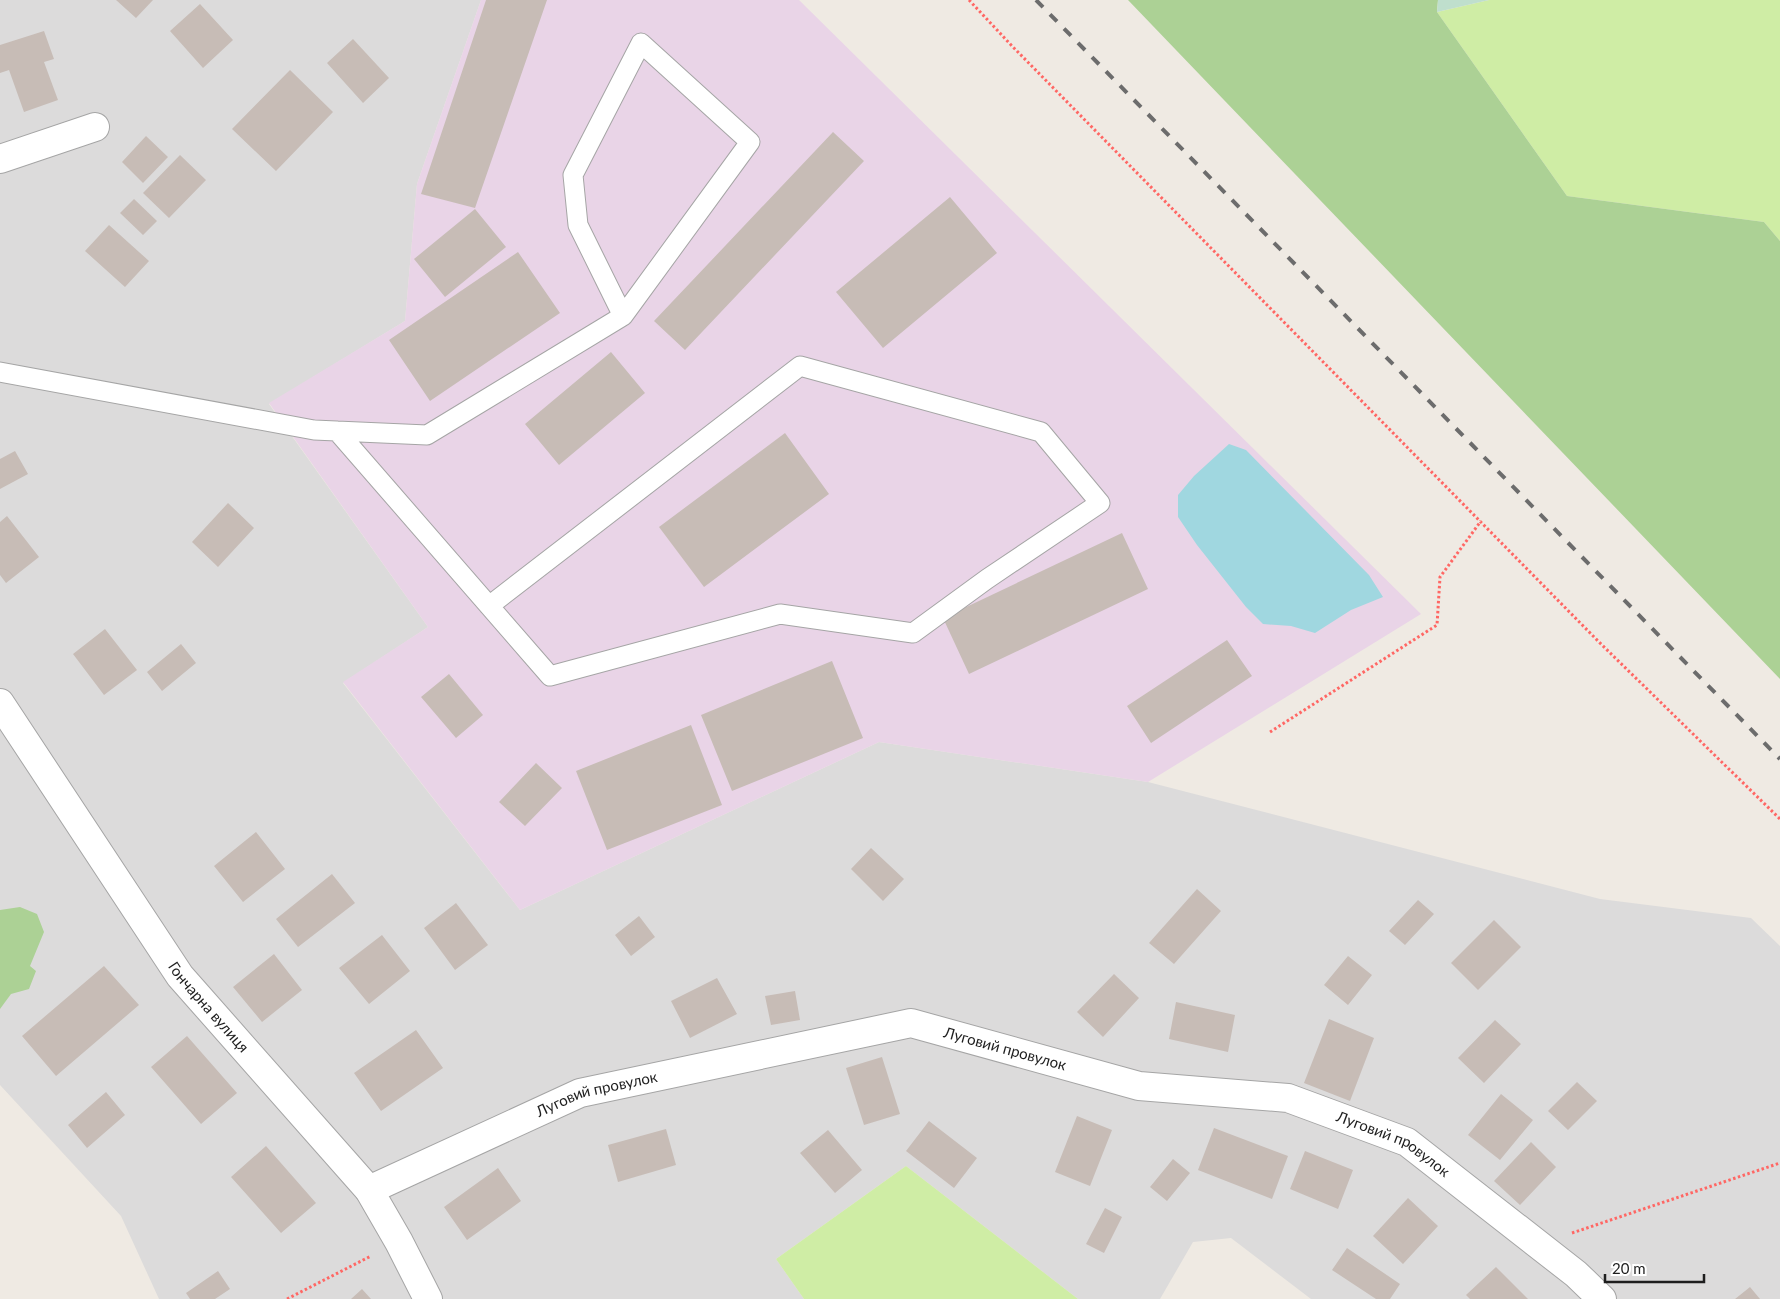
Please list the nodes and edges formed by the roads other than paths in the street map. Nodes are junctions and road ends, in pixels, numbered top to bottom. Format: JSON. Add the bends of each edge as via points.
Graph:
{"nodes":[{"id":1,"x":95,"y":127,"type":"dead end"},
{"id":2,"x":0,"y":159,"type":"edge"},
{"id":3,"x":623,"y":316,"type":"junction"},
{"id":4,"x":0,"y":372,"type":"edge"},
{"id":5,"x":337,"y":431,"type":"junction"},
{"id":6,"x":489,"y":606,"type":"junction"},
{"id":7,"x":0,"y":703,"type":"edge"},
{"id":8,"x":369,"y":1190,"type":"junction"},
{"id":9,"x":428,"y":1299,"type":"edge"},
{"id":10,"x":1602,"y":1299,"type":"edge"}],
"edges":[{"from":1,"to":2,"type":"street"},
{"from":3,"to":3,"type":"lane","via":[[750,142],[642,43],[573,175],[578,225]]},
{"from":3,"to":5,"type":"lane","via":[[427,435]]},
{"from":4,"to":5,"type":"lane","via":[[314,430]]},
{"from":5,"to":6,"type":"lane"},
{"from":6,"to":6,"type":"lane","via":[[550,676],[780,614],[913,632],[1100,503],[1041,432],[800,366]]},
{"from":7,"to":8,"type":"street","name":"Гончарна вулиця","via":[[180,976]]},
{"from":8,"to":9,"type":"street","name":"Гончарна вулиця"},
{"from":8,"to":10,"type":"street","name":"Луговий провулок","via":[[580,1093],[911,1023],[1139,1086],[1288,1098],[1406,1142],[1576,1274]]}]}
